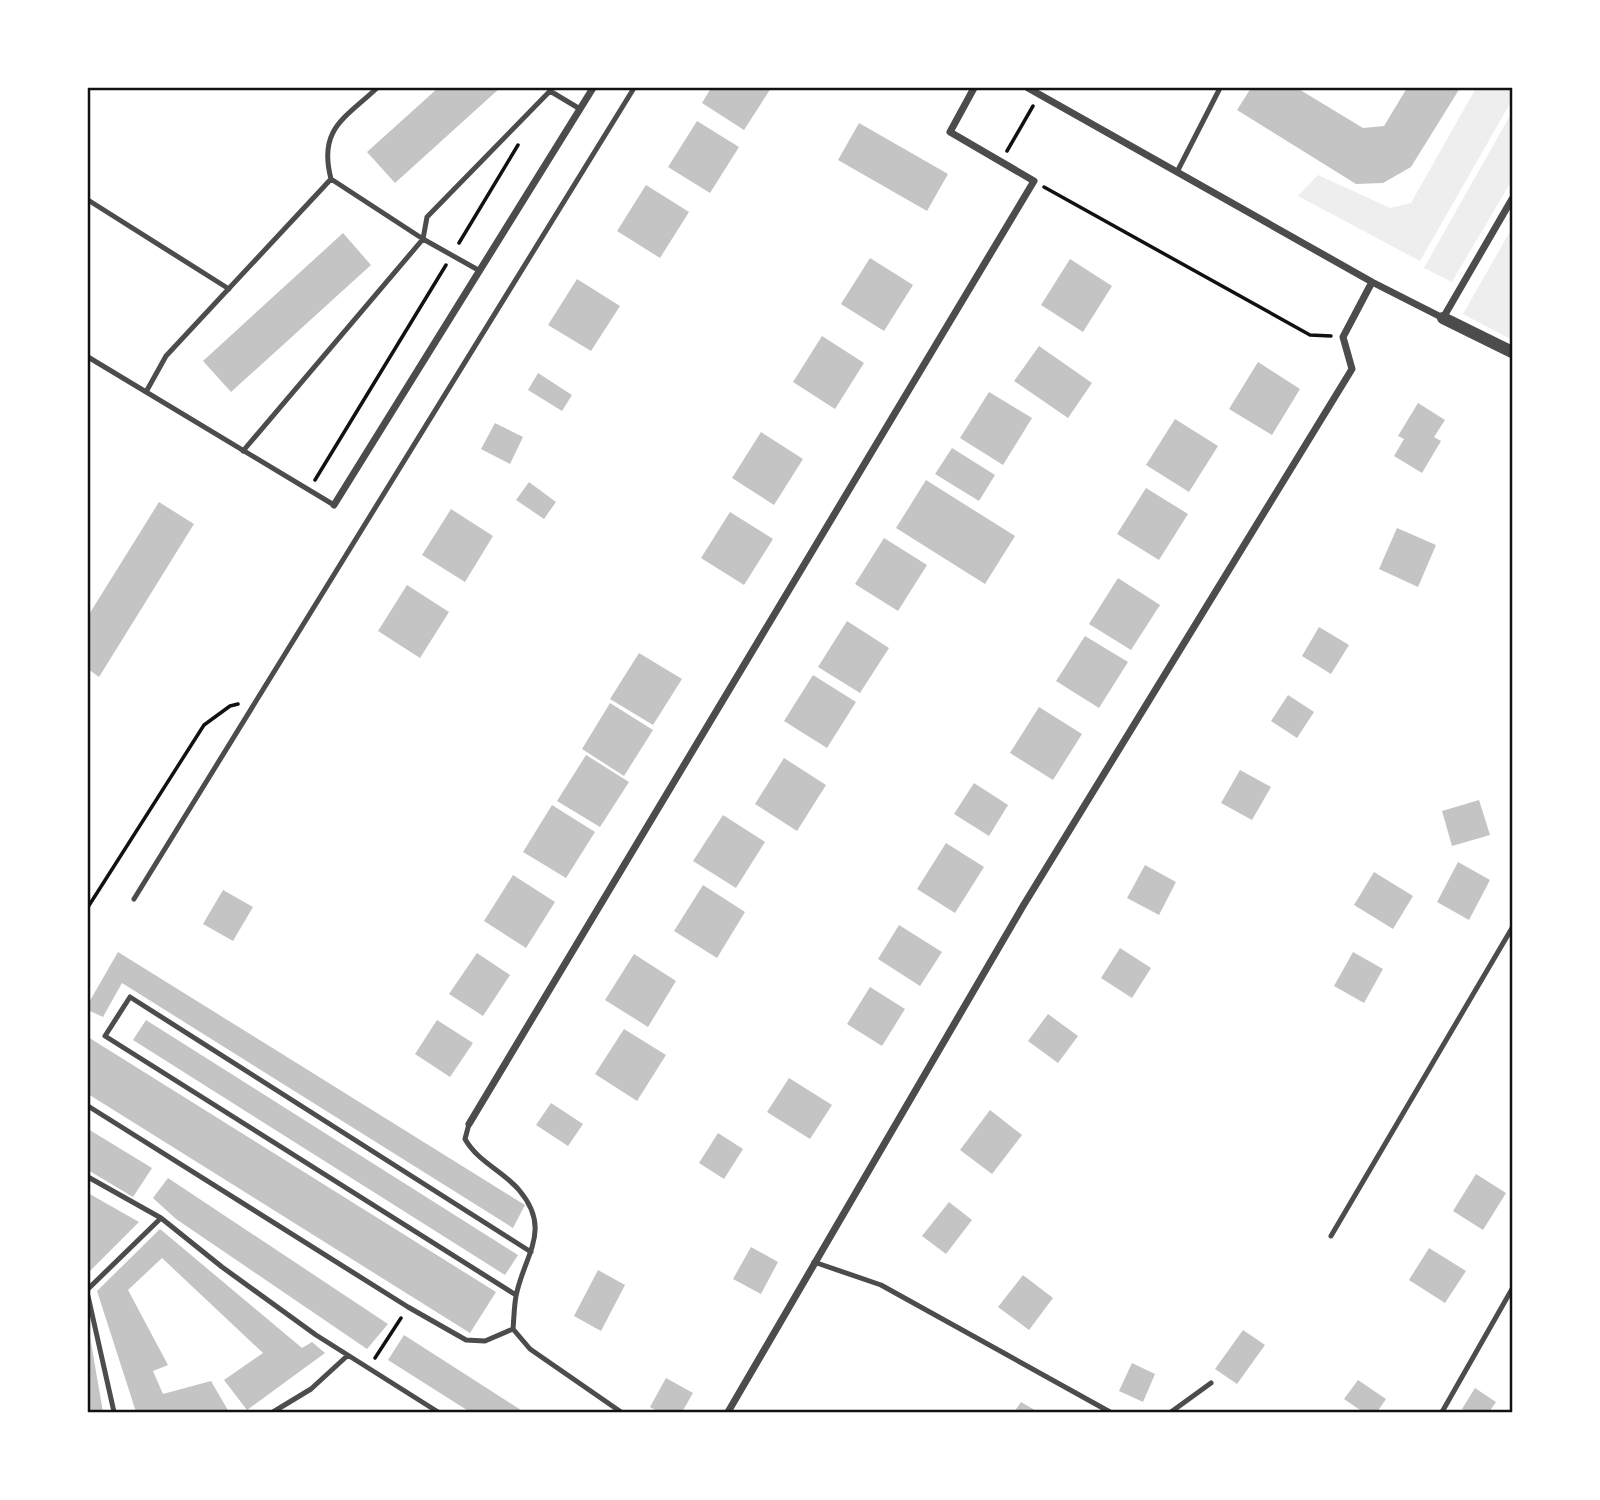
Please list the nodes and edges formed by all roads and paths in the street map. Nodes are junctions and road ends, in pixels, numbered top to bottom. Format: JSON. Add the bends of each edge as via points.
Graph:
{"nodes":[{"id":1,"x":377,"y":88,"type":"edge"},
{"id":2,"x":593,"y":88,"type":"edge"},
{"id":3,"x":634,"y":88,"type":"edge"},
{"id":4,"x":974,"y":88,"type":"edge"},
{"id":5,"x":1028,"y":88,"type":"edge"},
{"id":6,"x":1220,"y":88,"type":"edge"},
{"id":7,"x":1039,"y":94,"type":"junction"},
{"id":8,"x":580,"y":109,"type":"junction"},
{"id":9,"x":522,"y":138,"type":"dead end"},
{"id":10,"x":1001,"y":162,"type":"junction"},
{"id":11,"x":1177,"y":172,"type":"junction"},
{"id":12,"x":331,"y":179,"type":"junction"},
{"id":13,"x":1034,"y":181,"type":"junction"},
{"id":14,"x":1513,"y":199,"type":"edge"},
{"id":15,"x":88,"y":200,"type":"edge"},
{"id":16,"x":423,"y":239,"type":"junction"},
{"id":17,"x":452,"y":255,"type":"junction"},
{"id":18,"x":480,"y":271,"type":"junction"},
{"id":19,"x":1372,"y":282,"type":"junction"},
{"id":20,"x":229,"y":289,"type":"junction"},
{"id":21,"x":1443,"y":318,"type":"junction"},
{"id":22,"x":1343,"y":337,"type":"junction"},
{"id":23,"x":1513,"y":352,"type":"edge"},
{"id":24,"x":88,"y":356,"type":"edge"},
{"id":25,"x":146,"y":392,"type":"junction"},
{"id":26,"x":243,"y":451,"type":"junction"},
{"id":27,"x":309,"y":490,"type":"junction"},
{"id":28,"x":334,"y":505,"type":"joint"},
{"id":29,"x":258,"y":698,"type":"junction"},
{"id":30,"x":134,"y":899,"type":"dead end"},
{"id":31,"x":88,"y":907,"type":"edge"},
{"id":32,"x":1513,"y":929,"type":"edge"},
{"id":33,"x":88,"y":1105,"type":"edge"},
{"id":34,"x":469,"y":1124,"type":"joint"},
{"id":35,"x":88,"y":1178,"type":"edge"},
{"id":36,"x":160,"y":1218,"type":"junction"},
{"id":37,"x":1331,"y":1236,"type":"dead end"},
{"id":38,"x":531,"y":1252,"type":"junction"},
{"id":39,"x":814,"y":1262,"type":"junction"},
{"id":40,"x":88,"y":1289,"type":"edge"},
{"id":41,"x":1513,"y":1289,"type":"edge"},
{"id":42,"x":516,"y":1295,"type":"junction"},
{"id":43,"x":88,"y":1296,"type":"edge"},
{"id":44,"x":408,"y":1307,"type":"junction"},
{"id":45,"x":513,"y":1329,"type":"junction"},
{"id":46,"x":347,"y":1356,"type":"junction"},
{"id":47,"x":368,"y":1369,"type":"junction"},
{"id":48,"x":1212,"y":1382,"type":"dead end"},
{"id":49,"x":114,"y":1412,"type":"edge"},
{"id":50,"x":273,"y":1412,"type":"edge"},
{"id":51,"x":438,"y":1412,"type":"edge"},
{"id":52,"x":621,"y":1412,"type":"edge"},
{"id":53,"x":728,"y":1412,"type":"edge"},
{"id":54,"x":1110,"y":1412,"type":"edge"},
{"id":55,"x":1171,"y":1412,"type":"edge"},
{"id":56,"x":1442,"y":1412,"type":"edge"}],
"edges":[{"from":1,"to":12,"type":"lane","via":[[330,132],[326,160]]},
{"from":2,"to":8,"type":"street"},
{"from":3,"to":29,"type":"lane"},
{"from":4,"to":10,"type":"street","via":[[950,132]]},
{"from":5,"to":7,"type":"street"},
{"from":6,"to":11,"type":"lane"},
{"from":7,"to":10,"type":"path"},
{"from":7,"to":11,"type":"street"},
{"from":8,"to":16,"type":"lane","via":[[550,91],[427,217]]},
{"from":8,"to":18,"type":"street"},
{"from":9,"to":17,"type":"path"},
{"from":10,"to":13,"type":"street"},
{"from":11,"to":19,"type":"street"},
{"from":12,"to":16,"type":"lane"},
{"from":12,"to":20,"type":"lane"},
{"from":13,"to":22,"type":"path","via":[[1310,335]]},
{"from":13,"to":34,"type":"street"},
{"from":14,"to":21,"type":"street"},
{"from":15,"to":20,"type":"lane"},
{"from":16,"to":17,"type":"lane"},
{"from":16,"to":26,"type":"lane"},
{"from":17,"to":18,"type":"lane"},
{"from":17,"to":27,"type":"path"},
{"from":18,"to":28,"type":"street"},
{"from":19,"to":21,"type":"street"},
{"from":19,"to":22,"type":"street"},
{"from":20,"to":25,"type":"lane","via":[[166,356]]},
{"from":21,"to":23,"type":"street"},
{"from":22,"to":39,"type":"street","via":[[1352,369],[1023,906]]},
{"from":24,"to":25,"type":"lane"},
{"from":25,"to":26,"type":"lane"},
{"from":26,"to":27,"type":"lane"},
{"from":27,"to":28,"type":"lane"},
{"from":29,"to":30,"type":"lane"},
{"from":29,"to":31,"type":"path","via":[[230,706],[204,725]]},
{"from":32,"to":37,"type":"lane"},
{"from":33,"to":44,"type":"lane"},
{"from":34,"to":38,"type":"lane","via":[[465,1139],[471,1151],[518,1189],[534,1211],[536,1235]]},
{"from":35,"to":36,"type":"lane"},
{"from":36,"to":40,"type":"lane"},
{"from":36,"to":46,"type":"lane"},
{"from":38,"to":42,"type":"lane"},
{"from":38,"to":42,"type":"lane","via":[[130,997],[104,1036]]},
{"from":39,"to":53,"type":"street"},
{"from":39,"to":54,"type":"lane","via":[[881,1285]]},
{"from":41,"to":56,"type":"lane"},
{"from":42,"to":45,"type":"lane"},
{"from":43,"to":49,"type":"lane"},
{"from":44,"to":45,"type":"lane","via":[[466,1340],[485,1341]]},
{"from":44,"to":47,"type":"path"},
{"from":45,"to":52,"type":"lane","via":[[530,1349]]},
{"from":46,"to":47,"type":"lane"},
{"from":46,"to":50,"type":"lane","via":[[311,1389]]},
{"from":47,"to":51,"type":"lane"},
{"from":48,"to":55,"type":"lane"}]}
